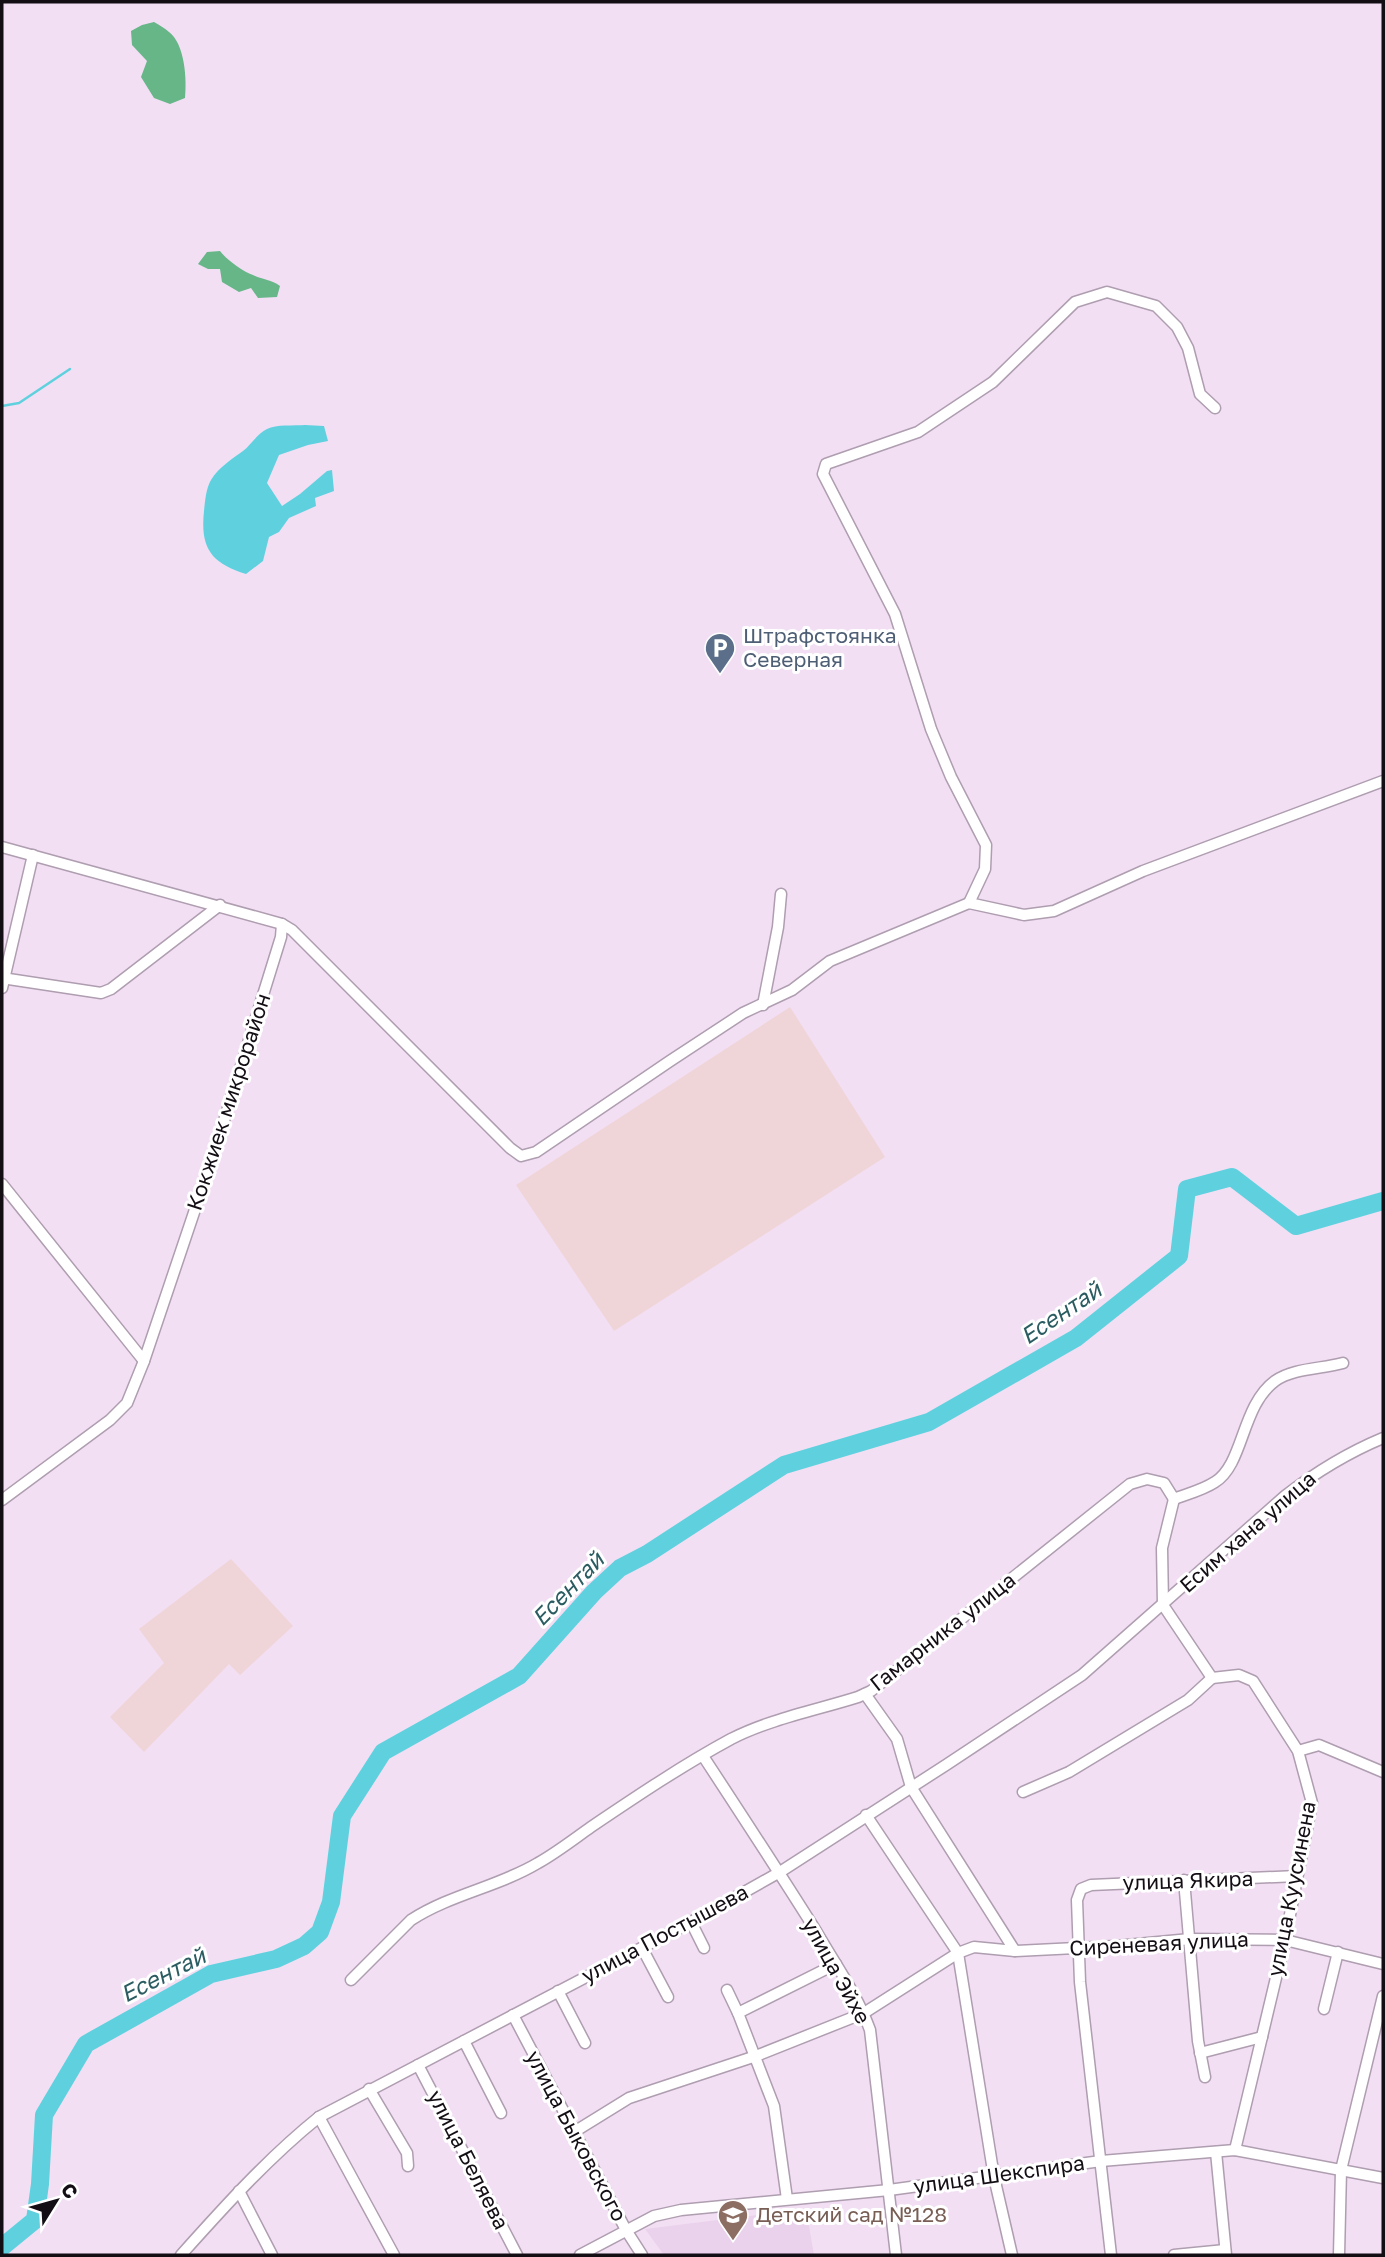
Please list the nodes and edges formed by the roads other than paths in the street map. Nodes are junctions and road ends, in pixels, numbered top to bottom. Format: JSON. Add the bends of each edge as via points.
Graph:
{"nodes":[{"id":1,"x":1215,"y":408,"type":"dead end"},
{"id":2,"x":1383,"y":781,"type":"edge"},
{"id":3,"x":2,"y":847,"type":"edge"},
{"id":4,"x":33,"y":856,"type":"junction"},
{"id":5,"x":781,"y":894,"type":"dead end"},
{"id":6,"x":969,"y":903,"type":"junction"},
{"id":7,"x":220,"y":905,"type":"junction"},
{"id":8,"x":282,"y":923,"type":"junction"},
{"id":9,"x":2,"y":981,"type":"edge"},
{"id":10,"x":763,"y":1005,"type":"junction"},
{"id":11,"x":2,"y":1184,"type":"edge"},
{"id":12,"x":144,"y":1361,"type":"junction"},
{"id":13,"x":1343,"y":1363,"type":"dead end"},
{"id":14,"x":1383,"y":1438,"type":"edge"},
{"id":15,"x":1174,"y":1499,"type":"junction"},
{"id":16,"x":2,"y":1500,"type":"edge"},
{"id":17,"x":1164,"y":1605,"type":"junction"},
{"id":18,"x":1155,"y":1613,"type":"joint"},
{"id":19,"x":1212,"y":1678,"type":"junction"},
{"id":20,"x":865,"y":1694,"type":"junction"},
{"id":21,"x":1298,"y":1751,"type":"junction"},
{"id":22,"x":703,"y":1756,"type":"junction"},
{"id":23,"x":1383,"y":1772,"type":"edge"},
{"id":24,"x":911,"y":1787,"type":"junction"},
{"id":25,"x":1023,"y":1792,"type":"dead end"},
{"id":26,"x":866,"y":1815,"type":"junction"},
{"id":27,"x":780,"y":1872,"type":"junction"},
{"id":28,"x":1297,"y":1876,"type":"junction"},
{"id":29,"x":1184,"y":1880,"type":"junction"},
{"id":30,"x":691,"y":1922,"type":"junction"},
{"id":31,"x":1190,"y":1939,"type":"junction"},
{"id":32,"x":1285,"y":1940,"type":"junction"},
{"id":33,"x":642,"y":1948,"type":"junction"},
{"id":34,"x":704,"y":1948,"type":"dead end"},
{"id":35,"x":1080,"y":1948,"type":"junction"},
{"id":36,"x":1015,"y":1951,"type":"junction"},
{"id":37,"x":960,"y":1952,"type":"junction"},
{"id":38,"x":1338,"y":1952,"type":"junction"},
{"id":39,"x":835,"y":1964,"type":"junction"},
{"id":40,"x":1383,"y":1964,"type":"edge"},
{"id":41,"x":351,"y":1980,"type":"dead end"},
{"id":42,"x":727,"y":1990,"type":"dead end"},
{"id":43,"x":558,"y":1992,"type":"junction"},
{"id":44,"x":1383,"y":1996,"type":"edge"},
{"id":45,"x":668,"y":1997,"type":"dead end"},
{"id":46,"x":1324,"y":2009,"type":"dead end"},
{"id":47,"x":738,"y":2013,"type":"junction"},
{"id":48,"x":864,"y":2013,"type":"junction"},
{"id":49,"x":513,"y":2015,"type":"junction"},
{"id":50,"x":1262,"y":2037,"type":"junction"},
{"id":51,"x":464,"y":2041,"type":"junction"},
{"id":52,"x":585,"y":2043,"type":"dead end"},
{"id":53,"x":1200,"y":2053,"type":"junction"},
{"id":54,"x":756,"y":2056,"type":"junction"},
{"id":55,"x":418,"y":2065,"type":"junction"},
{"id":56,"x":1205,"y":2077,"type":"dead end"},
{"id":57,"x":369,"y":2089,"type":"junction"},
{"id":58,"x":501,"y":2113,"type":"dead end"},
{"id":59,"x":319,"y":2117,"type":"junction"},
{"id":60,"x":573,"y":2132,"type":"junction"},
{"id":61,"x":1235,"y":2150,"type":"junction"},
{"id":62,"x":1216,"y":2152,"type":"junction"},
{"id":63,"x":1101,"y":2161,"type":"junction"},
{"id":64,"x":408,"y":2166,"type":"dead end"},
{"id":65,"x":1341,"y":2170,"type":"junction"},
{"id":66,"x":993,"y":2177,"type":"junction"},
{"id":67,"x":1383,"y":2178,"type":"edge"},
{"id":68,"x":889,"y":2190,"type":"junction"},
{"id":69,"x":239,"y":2191,"type":"junction"},
{"id":70,"x":787,"y":2199,"type":"junction"},
{"id":71,"x":626,"y":2230,"type":"junction"},
{"id":72,"x":1225,"y":2252,"type":"edge"},
{"id":73,"x":181,"y":2255,"type":"edge"},
{"id":74,"x":272,"y":2255,"type":"edge"},
{"id":75,"x":394,"y":2255,"type":"edge"},
{"id":76,"x":517,"y":2255,"type":"edge"},
{"id":77,"x":580,"y":2255,"type":"edge"},
{"id":78,"x":642,"y":2255,"type":"edge"},
{"id":79,"x":896,"y":2255,"type":"edge"},
{"id":80,"x":1012,"y":2255,"type":"edge"},
{"id":81,"x":1111,"y":2255,"type":"edge"},
{"id":82,"x":1174,"y":2255,"type":"edge"},
{"id":83,"x":1339,"y":2255,"type":"edge"}],
"edges":[{"from":1,"to":6,"type":"street","via":[[1200,394],[1188,348],[1177,327],[1156,306],[1107,292],[1075,302],[993,382],[918,432],[826,464],[823,474],[895,614],[931,729],[986,845],[985,869]]},
{"from":2,"to":6,"type":"street","via":[[1143,871],[1054,911],[1024,915]]},
{"from":3,"to":4,"type":"street"},
{"from":4,"to":7,"type":"street"},
{"from":4,"to":9,"type":"street"},
{"from":5,"to":10,"type":"street"},
{"from":6,"to":10,"type":"street","via":[[830,961]]},
{"from":7,"to":8,"type":"street"},
{"from":7,"to":9,"type":"street","via":[[101,993]]},
{"from":8,"to":10,"type":"street","via":[[521,1156],[536,1152],[670,1060]]},
{"from":8,"to":12,"type":"street","name":"Кокжиек микрорайон","via":[[214,1153]]},
{"from":11,"to":12,"type":"street"},
{"from":12,"to":16,"type":"street","name":"Кокжиек микрорайон","via":[[127,1403],[110,1420]]},
{"from":13,"to":15,"type":"street","via":[[1277,1380],[1247,1419],[1226,1472],[1214,1483]]},
{"from":14,"to":17,"type":"street","name":"Есим хана улица","via":[[1348,1453],[1285,1496]]},
{"from":15,"to":17,"type":"street","via":[[1162,1548]]},
{"from":15,"to":20,"type":"street","name":"Гамарника улица","via":[[1164,1483],[1147,1479],[1130,1484]]},
{"from":17,"to":18,"type":"street","name":"Есим хана улица"},
{"from":17,"to":19,"type":"street"},
{"from":18,"to":24,"type":"street","name":"улица Постышева","via":[[1062,1690]]},
{"from":19,"to":21,"type":"street","name":"улица Куусинена","via":[[1239,1675],[1253,1681]]},
{"from":19,"to":25,"type":"street","via":[[1188,1700],[1069,1772]]},
{"from":20,"to":22,"type":"street","name":"Гамарника улица","via":[[763,1726]]},
{"from":20,"to":24,"type":"street","via":[[897,1739]]},
{"from":21,"to":23,"type":"street","via":[[1320,1745]]},
{"from":21,"to":28,"type":"street","name":"улица Куусинена","via":[[1312,1803]]},
{"from":22,"to":27,"type":"street","name":"улица Эйхе"},
{"from":22,"to":41,"type":"street","name":"Гамарника улица","via":[[538,1863],[411,1920]]},
{"from":24,"to":26,"type":"street","name":"улица Постышева"},
{"from":24,"to":36,"type":"street"},
{"from":26,"to":27,"type":"street","name":"улица Постышева"},
{"from":26,"to":37,"type":"street"},
{"from":27,"to":30,"type":"street","name":"улица Постышева"},
{"from":27,"to":39,"type":"street","name":"улица Эйхе"},
{"from":28,"to":29,"type":"street","name":"улица Якира"},
{"from":28,"to":32,"type":"street","name":"улица Куусинена"},
{"from":29,"to":31,"type":"street"},
{"from":29,"to":35,"type":"street","name":"улица Якира","via":[[1081,1889],[1077,1899]]},
{"from":30,"to":33,"type":"street","name":"улица Постышева"},
{"from":30,"to":34,"type":"street"},
{"from":31,"to":32,"type":"street","name":"Сиреневая улица"},
{"from":31,"to":35,"type":"street","name":"Сиреневая улица"},
{"from":31,"to":53,"type":"street"},
{"from":32,"to":38,"type":"street","name":"Сиреневая улица"},
{"from":32,"to":50,"type":"street","name":"улица Куусинена"},
{"from":33,"to":43,"type":"street","name":"улица Постышева"},
{"from":33,"to":45,"type":"street"},
{"from":35,"to":36,"type":"street","name":"Сиреневая улица"},
{"from":35,"to":63,"type":"street"},
{"from":36,"to":37,"type":"street","name":"Сиреневая улица","via":[[974,1947]]},
{"from":37,"to":48,"type":"street"},
{"from":37,"to":66,"type":"street"},
{"from":38,"to":40,"type":"street","name":"Сиреневая улица"},
{"from":38,"to":46,"type":"street"},
{"from":39,"to":47,"type":"street"},
{"from":39,"to":48,"type":"street","name":"улица Эйхе"},
{"from":42,"to":47,"type":"street"},
{"from":43,"to":49,"type":"street","name":"улица Постышева"},
{"from":43,"to":52,"type":"street"},
{"from":44,"to":65,"type":"street"},
{"from":47,"to":54,"type":"street"},
{"from":48,"to":54,"type":"street"},
{"from":48,"to":68,"type":"street","name":"улица Эйхе","via":[[870,2030]]},
{"from":49,"to":51,"type":"street","name":"улица Постышева"},
{"from":49,"to":60,"type":"street","name":"улица Быковского"},
{"from":50,"to":53,"type":"street"},
{"from":50,"to":61,"type":"street","name":"улица Куусинена"},
{"from":51,"to":55,"type":"street","name":"улица Постышева"},
{"from":51,"to":58,"type":"street"},
{"from":53,"to":56,"type":"street"},
{"from":54,"to":60,"type":"street","via":[[629,2098]]},
{"from":54,"to":70,"type":"street","via":[[774,2106]]},
{"from":55,"to":57,"type":"street","name":"улица Постышева"},
{"from":55,"to":76,"type":"street","name":"улица Беляева"},
{"from":57,"to":59,"type":"street","name":"улица Постышева"},
{"from":57,"to":64,"type":"street","via":[[407,2153]]},
{"from":59,"to":69,"type":"street","name":"улица Постышева"},
{"from":59,"to":75,"type":"street"},
{"from":60,"to":71,"type":"street","name":"улица Быковского"},
{"from":61,"to":62,"type":"street","name":"улица Шекспира"},
{"from":61,"to":65,"type":"street","name":"улица Шекспира"},
{"from":62,"to":63,"type":"street","name":"улица Шекспира"},
{"from":62,"to":72,"type":"street"},
{"from":63,"to":66,"type":"street","name":"улица Шекспира"},
{"from":63,"to":81,"type":"street"},
{"from":65,"to":67,"type":"street","name":"улица Шекспира"},
{"from":65,"to":83,"type":"street"},
{"from":66,"to":68,"type":"street","name":"улица Шекспира"},
{"from":66,"to":80,"type":"street"},
{"from":68,"to":70,"type":"street","name":"улица Шекспира"},
{"from":68,"to":79,"type":"street","name":"улица Эйхе"},
{"from":69,"to":73,"type":"street","name":"улица Постышева"},
{"from":69,"to":74,"type":"street"},
{"from":70,"to":71,"type":"street","name":"улица Шекспира","via":[[681,2210],[654,2216]]},
{"from":71,"to":77,"type":"street","name":"улица Шекспира"},
{"from":71,"to":78,"type":"street","name":"улица Быковского"},
{"from":72,"to":82,"type":"street"}]}
